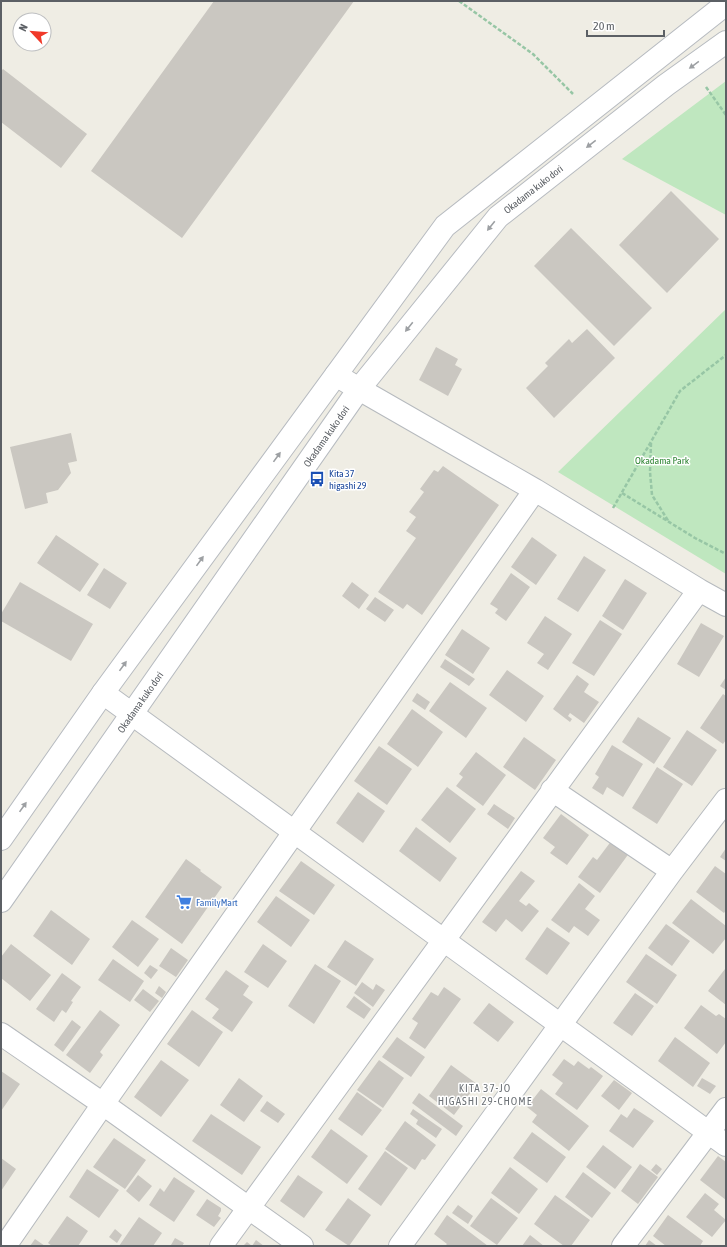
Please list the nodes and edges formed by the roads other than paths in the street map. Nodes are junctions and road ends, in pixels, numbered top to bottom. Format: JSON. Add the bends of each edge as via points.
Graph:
{"nodes":[{"id":1,"x":726,"y":4,"type":"edge"},
{"id":2,"x":726,"y":42,"type":"edge"},
{"id":3,"x":336,"y":375,"type":"junction"},
{"id":4,"x":359,"y":389,"type":"junction"},
{"id":5,"x":535,"y":490,"type":"junction"},
{"id":6,"x":699,"y":590,"type":"junction"},
{"id":7,"x":726,"y":605,"type":"edge"},
{"id":8,"x":104,"y":693,"type":"junction"},
{"id":9,"x":131,"y":714,"type":"junction"},
{"id":10,"x":552,"y":790,"type":"junction"},
{"id":11,"x":726,"y":800,"type":"edge"},
{"id":12,"x":296,"y":832,"type":"junction"},
{"id":13,"x":1,"y":838,"type":"edge"},
{"id":14,"x":672,"y":871,"type":"junction"},
{"id":15,"x":1,"y":901,"type":"edge"},
{"id":16,"x":443,"y":939,"type":"junction"},
{"id":17,"x":561,"y":1025,"type":"junction"},
{"id":18,"x":1,"y":1034,"type":"edge"},
{"id":19,"x":103,"y":1104,"type":"junction"},
{"id":20,"x":726,"y":1109,"type":"edge"},
{"id":21,"x":708,"y":1132,"type":"junction"},
{"id":22,"x":726,"y":1145,"type":"edge"},
{"id":23,"x":248,"y":1208,"type":"junction"},
{"id":24,"x":5,"y":1246,"type":"edge"},
{"id":25,"x":220,"y":1246,"type":"edge"},
{"id":26,"x":302,"y":1246,"type":"edge"},
{"id":27,"x":400,"y":1246,"type":"edge"},
{"id":28,"x":623,"y":1246,"type":"edge"}],
"edges":[{"from":1,"to":3,"type":"street","via":[[445,226]]},
{"from":2,"to":4,"type":"street","name":"Okadama kuko dori","one_way":true,"via":[[666,85],[498,217]]},
{"from":3,"to":4,"type":"street"},
{"from":8,"to":3,"type":"street","one_way":true},
{"from":4,"to":5,"type":"street"},
{"from":4,"to":9,"type":"street","name":"Okadama kuko dori"},
{"from":5,"to":6,"type":"street"},
{"from":5,"to":12,"type":"street"},
{"from":6,"to":7,"type":"street"},
{"from":6,"to":10,"type":"street"},
{"from":8,"to":9,"type":"street"},
{"from":13,"to":8,"type":"street","one_way":true},
{"from":9,"to":12,"type":"street"},
{"from":9,"to":15,"type":"street","name":"Okadama kuko dori"},
{"from":10,"to":14,"type":"street"},
{"from":10,"to":16,"type":"street"},
{"from":11,"to":14,"type":"street"},
{"from":12,"to":16,"type":"street"},
{"from":12,"to":19,"type":"street"},
{"from":14,"to":17,"type":"street"},
{"from":16,"to":17,"type":"street"},
{"from":16,"to":23,"type":"street"},
{"from":17,"to":21,"type":"street"},
{"from":17,"to":27,"type":"street"},
{"from":18,"to":19,"type":"street"},
{"from":19,"to":23,"type":"street"},
{"from":19,"to":24,"type":"street"},
{"from":20,"to":21,"type":"street"},
{"from":21,"to":22,"type":"street"},
{"from":21,"to":28,"type":"street"},
{"from":23,"to":25,"type":"street"},
{"from":23,"to":26,"type":"street"}]}
